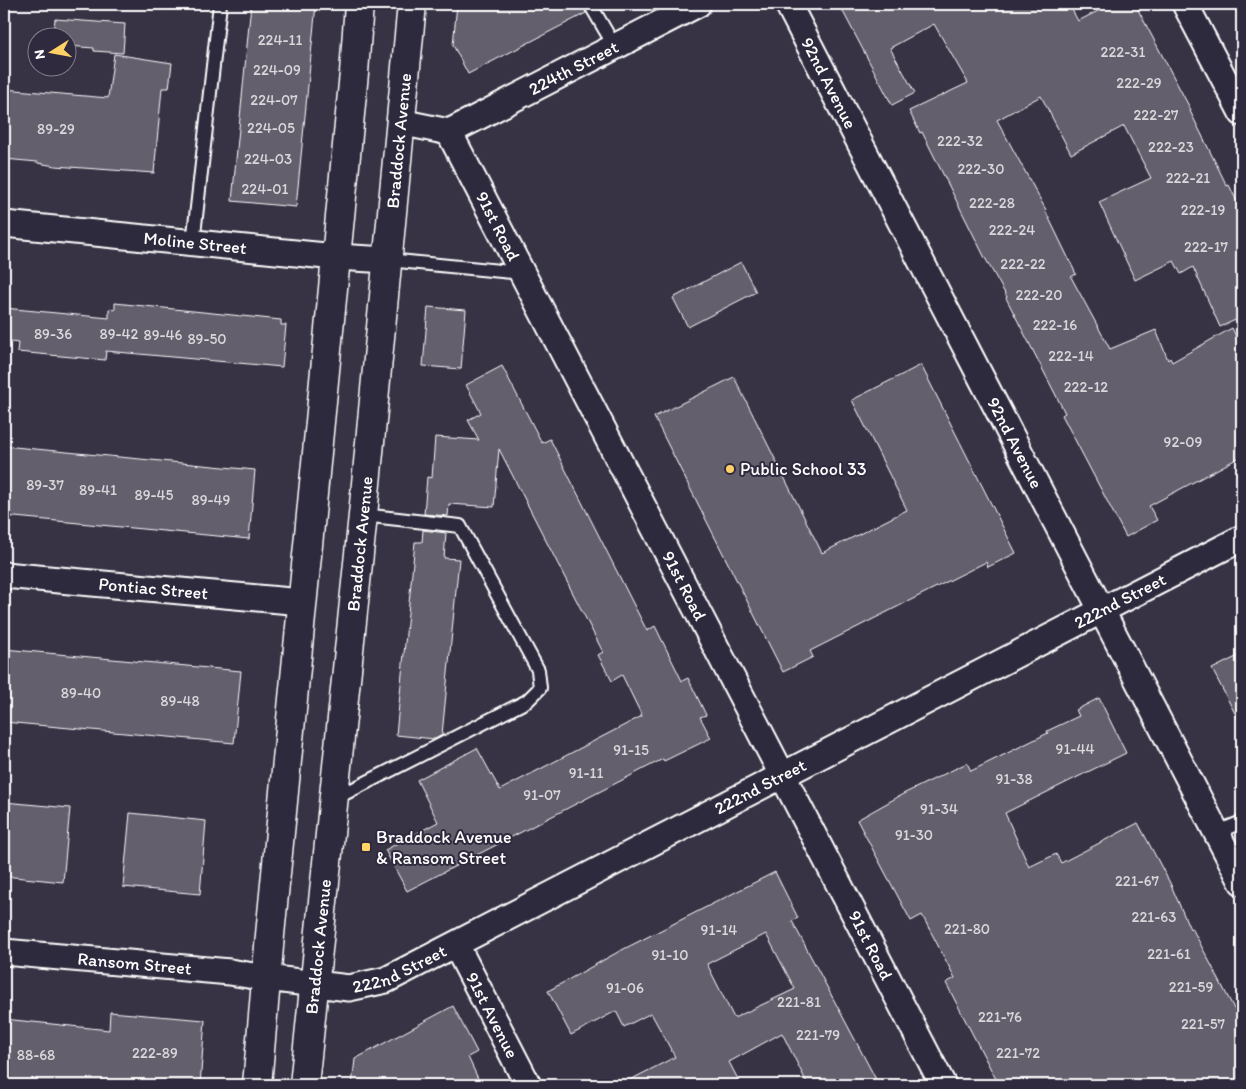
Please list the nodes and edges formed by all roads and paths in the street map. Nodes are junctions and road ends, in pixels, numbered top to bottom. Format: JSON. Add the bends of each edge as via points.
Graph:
{"nodes":[{"id":1,"x":220,"y":4,"type":"edge"},
{"id":2,"x":359,"y":4,"type":"edge"},
{"id":3,"x":412,"y":4,"type":"edge"},
{"id":4,"x":590,"y":4,"type":"edge"},
{"id":5,"x":698,"y":4,"type":"edge"},
{"id":6,"x":788,"y":4,"type":"edge"},
{"id":7,"x":1185,"y":4,"type":"edge"},
{"id":8,"x":615,"y":46,"type":"junction"},
{"id":9,"x":1242,"y":113,"type":"edge"},
{"id":10,"x":400,"y":122,"type":"junction"},
{"id":11,"x":449,"y":132,"type":"junction"},
{"id":12,"x":4,"y":224,"type":"edge"},
{"id":13,"x":193,"y":242,"type":"junction"},
{"id":14,"x":336,"y":256,"type":"junction"},
{"id":15,"x":388,"y":260,"type":"junction"},
{"id":16,"x":522,"y":273,"type":"junction"},
{"id":17,"x":363,"y":515,"type":"junction"},
{"id":18,"x":1242,"y":538,"type":"edge"},
{"id":19,"x":4,"y":575,"type":"edge"},
{"id":20,"x":302,"y":602,"type":"junction"},
{"id":21,"x":1102,"y":611,"type":"junction"},
{"id":22,"x":782,"y":776,"type":"junction"},
{"id":23,"x":334,"y":799,"type":"junction"},
{"id":24,"x":1242,"y":822,"type":"edge"},
{"id":25,"x":1217,"y":832,"type":"junction"},
{"id":26,"x":1242,"y":882,"type":"edge"},
{"id":27,"x":456,"y":944,"type":"junction"},
{"id":28,"x":4,"y":952,"type":"edge"},
{"id":29,"x":266,"y":978,"type":"junction"},
{"id":30,"x":315,"y":985,"type":"junction"},
{"id":31,"x":257,"y":1085,"type":"edge"},
{"id":32,"x":304,"y":1085,"type":"edge"},
{"id":33,"x":528,"y":1085,"type":"edge"},
{"id":34,"x":943,"y":1085,"type":"edge"}],
"edges":[{"from":1,"to":13,"type":"lane"},
{"from":2,"to":14,"type":"main road"},
{"from":3,"to":10,"type":"main road","name":"Braddock Avenue"},
{"from":4,"to":8,"type":"lane"},
{"from":5,"to":8,"type":"street","name":"224th Street"},
{"from":6,"to":21,"type":"street","name":"92nd Avenue"},
{"from":7,"to":9,"type":"street"},
{"from":8,"to":11,"type":"street","name":"224th Street"},
{"from":10,"to":11,"type":"street"},
{"from":10,"to":15,"type":"main road","name":"Braddock Avenue"},
{"from":11,"to":16,"type":"street","name":"91st Road"},
{"from":12,"to":13,"type":"street","name":"Moline Street"},
{"from":13,"to":14,"type":"street","name":"Moline Street"},
{"from":14,"to":15,"type":"street","name":"Moline Street"},
{"from":14,"to":20,"type":"main road"},
{"from":15,"to":16,"type":"lane"},
{"from":15,"to":17,"type":"main road","name":"Braddock Avenue"},
{"from":16,"to":22,"type":"street","name":"91st Road"},
{"from":17,"to":23,"type":"main road","name":"Braddock Avenue"},
{"from":17,"to":23,"type":"lane","via":[[460,526],[538,670],[540,688],[527,701]]},
{"from":18,"to":21,"type":"street","name":"222nd Street"},
{"from":19,"to":20,"type":"street","name":"Pontiac Street"},
{"from":20,"to":29,"type":"main road"},
{"from":21,"to":22,"type":"street","name":"222nd Street"},
{"from":21,"to":25,"type":"street","name":"92nd Avenue"},
{"from":22,"to":27,"type":"street","name":"222nd Street"},
{"from":22,"to":34,"type":"street","name":"91st Road"},
{"from":23,"to":30,"type":"main road","name":"Braddock Avenue"},
{"from":24,"to":25,"type":"lane"},
{"from":25,"to":26,"type":"street","name":"92nd Avenue"},
{"from":27,"to":30,"type":"street","name":"222nd Street","via":[[386,980],[348,988]]},
{"from":27,"to":33,"type":"street","name":"91st Avenue"},
{"from":28,"to":29,"type":"street","name":"Ransom Street"},
{"from":29,"to":30,"type":"street","name":"222nd Street"},
{"from":29,"to":31,"type":"main road"},
{"from":30,"to":32,"type":"main road","name":"Braddock Avenue"}]}
